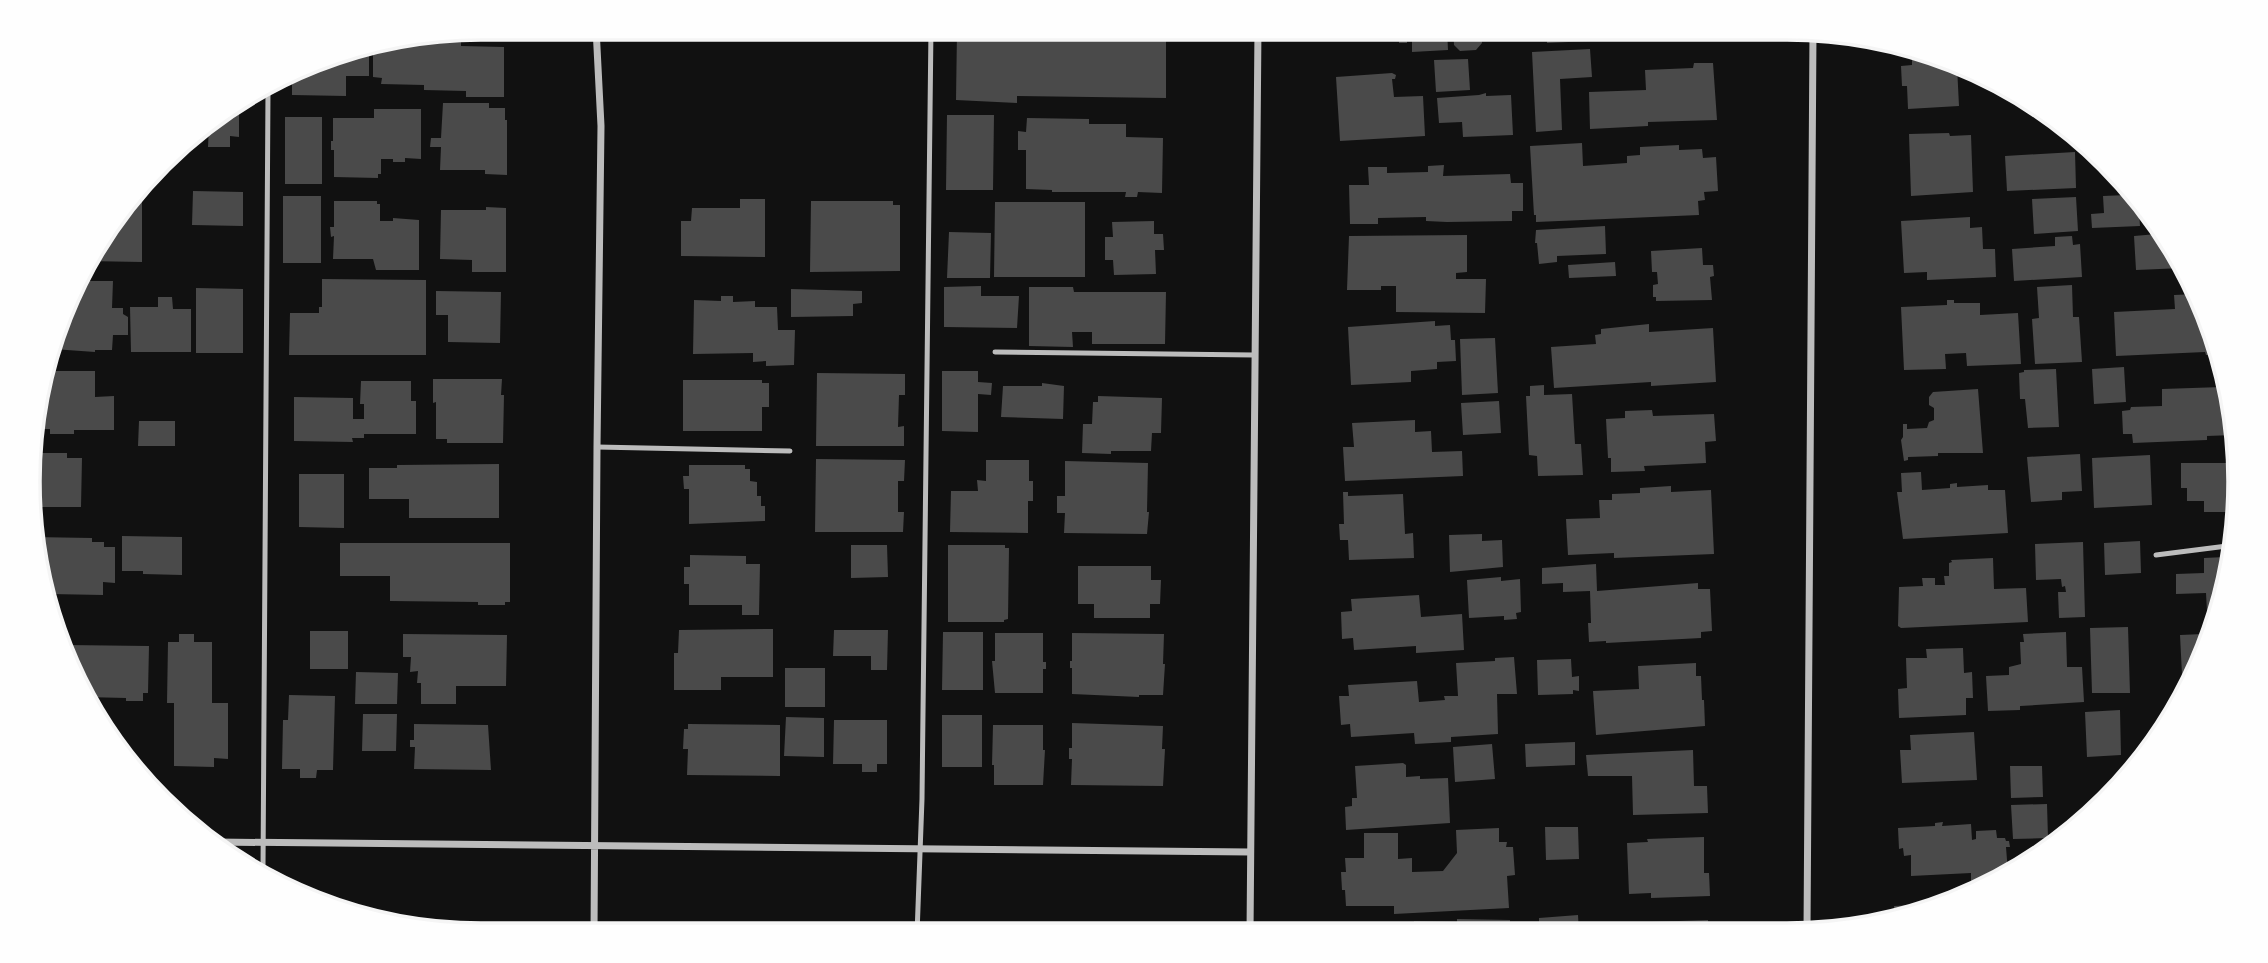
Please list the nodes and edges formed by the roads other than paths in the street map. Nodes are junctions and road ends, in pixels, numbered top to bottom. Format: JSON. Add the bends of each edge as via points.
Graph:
{"nodes":[{"id":1,"x":597,"y":40,"type":"edge"},
{"id":2,"x":931,"y":40,"type":"edge"},
{"id":3,"x":1258,"y":40,"type":"edge"},
{"id":4,"x":1813,"y":41,"type":"edge"},
{"id":5,"x":268,"y":95,"type":"edge"},
{"id":6,"x":995,"y":352,"type":"dead end"},
{"id":7,"x":1254,"y":355,"type":"junction"},
{"id":8,"x":597,"y":447,"type":"junction"},
{"id":9,"x":790,"y":451,"type":"dead end"},
{"id":10,"x":2223,"y":547,"type":"edge"},
{"id":11,"x":2156,"y":555,"type":"dead end"},
{"id":12,"x":228,"y":842,"type":"edge"},
{"id":13,"x":263,"y":843,"type":"junction"},
{"id":14,"x":594,"y":845,"type":"junction"},
{"id":15,"x":921,"y":848,"type":"junction"},
{"id":16,"x":1250,"y":852,"type":"junction"},
{"id":17,"x":263,"y":865,"type":"edge"},
{"id":18,"x":1807,"y":922,"type":"edge"},
{"id":19,"x":594,"y":923,"type":"edge"},
{"id":20,"x":918,"y":923,"type":"edge"},
{"id":21,"x":1250,"y":923,"type":"edge"}],
"edges":[{"from":1,"to":8,"type":"street","via":[[601,126]]},
{"from":2,"to":15,"type":"lane"},
{"from":3,"to":7,"type":"street"},
{"from":4,"to":18,"type":"street"},
{"from":5,"to":13,"type":"lane"},
{"from":6,"to":7,"type":"lane"},
{"from":7,"to":16,"type":"street"},
{"from":8,"to":9,"type":"lane"},
{"from":8,"to":14,"type":"street"},
{"from":10,"to":11,"type":"lane"},
{"from":12,"to":13,"type":"street"},
{"from":13,"to":14,"type":"street"},
{"from":13,"to":17,"type":"lane"},
{"from":14,"to":15,"type":"street"},
{"from":14,"to":19,"type":"street"},
{"from":15,"to":16,"type":"street"},
{"from":15,"to":20,"type":"lane"},
{"from":16,"to":21,"type":"street"}]}
